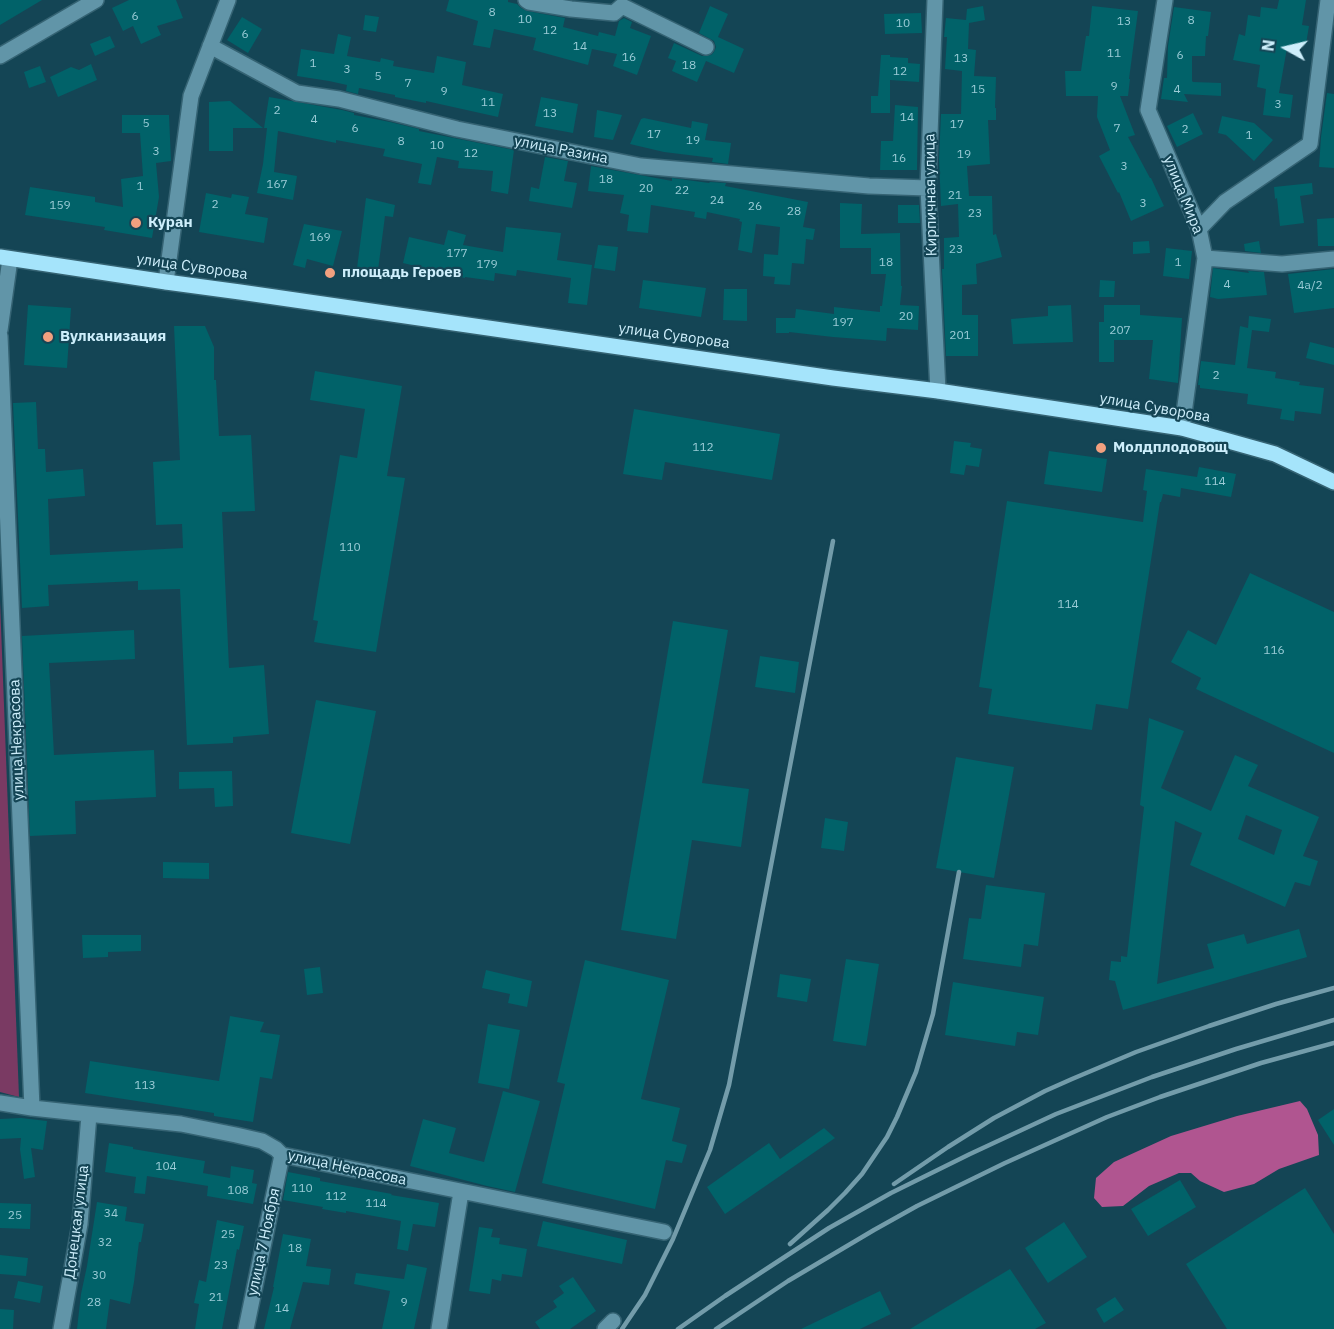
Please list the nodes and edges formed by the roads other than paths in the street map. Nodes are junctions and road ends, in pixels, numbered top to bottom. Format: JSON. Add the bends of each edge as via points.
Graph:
{"nodes":[{"id":1,"x":96,"y":0,"type":"edge"},
{"id":2,"x":228,"y":0,"type":"edge"},
{"id":3,"x":526,"y":0,"type":"edge"},
{"id":4,"x":935,"y":0,"type":"edge"},
{"id":5,"x":1165,"y":0,"type":"edge"},
{"id":6,"x":1328,"y":0,"type":"edge"},
{"id":7,"x":210,"y":46,"type":"junction"},
{"id":8,"x":706,"y":47,"type":"dead end"},
{"id":9,"x":0,"y":56,"type":"edge"},
{"id":10,"x":928,"y":188,"type":"junction"},
{"id":11,"x":1200,"y":229,"type":"junction"},
{"id":12,"x":5,"y":258,"type":"edge"},
{"id":13,"x":1205,"y":258,"type":"junction"},
{"id":14,"x":1334,"y":259,"type":"edge"},
{"id":15,"x":166,"y":282,"type":"junction"},
{"id":16,"x":0,"y":330,"type":"edge"},
{"id":17,"x":0,"y":336,"type":"edge"},
{"id":18,"x":938,"y":391,"type":"junction"},
{"id":19,"x":1182,"y":428,"type":"junction"},
{"id":20,"x":1334,"y":482,"type":"edge"},
{"id":21,"x":0,"y":1103,"type":"edge"},
{"id":22,"x":32,"y":1108,"type":"junction"},
{"id":23,"x":89,"y":1115,"type":"junction"},
{"id":24,"x":282,"y":1155,"type":"junction"},
{"id":25,"x":461,"y":1192,"type":"junction"},
{"id":26,"x":664,"y":1232,"type":"dead end"},
{"id":27,"x":61,"y":1329,"type":"edge"},
{"id":28,"x":246,"y":1329,"type":"edge"},
{"id":29,"x":439,"y":1329,"type":"edge"}],
"edges":[{"from":1,"to":9,"type":"street"},
{"from":2,"to":7,"type":"street"},
{"from":3,"to":8,"type":"street","via":[[614,13],[622,6]]},
{"from":4,"to":10,"type":"street","name":"Кирпичная улица"},
{"from":5,"to":11,"type":"street","name":"улица Мира","via":[[1148,110]]},
{"from":6,"to":11,"type":"street","via":[[1310,144],[1225,202]]},
{"from":7,"to":10,"type":"street","name":"улица Разина","via":[[297,93],[641,166]]},
{"from":7,"to":15,"type":"street","via":[[191,96]]},
{"from":10,"to":18,"type":"street","name":"Кирпичная улица"},
{"from":11,"to":13,"type":"street","name":"улица Мира"},
{"from":12,"to":15,"type":"main road","name":"улица Суворова"},
{"from":12,"to":16,"type":"street"},
{"from":13,"to":14,"type":"street","via":[[1282,264]]},
{"from":13,"to":19,"type":"street","name":"улица Мира"},
{"from":15,"to":18,"type":"main road","name":"улица Суворова"},
{"from":17,"to":22,"type":"street","name":"улица Некрасова"},
{"from":18,"to":19,"type":"main road","name":"улица Суворова"},
{"from":19,"to":20,"type":"main road","name":"улица Суворова","via":[[1275,453]]},
{"from":21,"to":22,"type":"street","name":"улица Некрасова"},
{"from":22,"to":23,"type":"street","name":"улица Некрасова"},
{"from":23,"to":24,"type":"street","name":"улица Некрасова","via":[[181,1124],[236,1135],[262,1141]]},
{"from":23,"to":27,"type":"street","name":"Донецкая улица","via":[[80,1224]]},
{"from":24,"to":25,"type":"street","name":"улица Некрасова"},
{"from":24,"to":28,"type":"street","name":"улица 7 Ноября"},
{"from":25,"to":26,"type":"street","name":"улица Некрасова"},
{"from":25,"to":29,"type":"street"}]}
